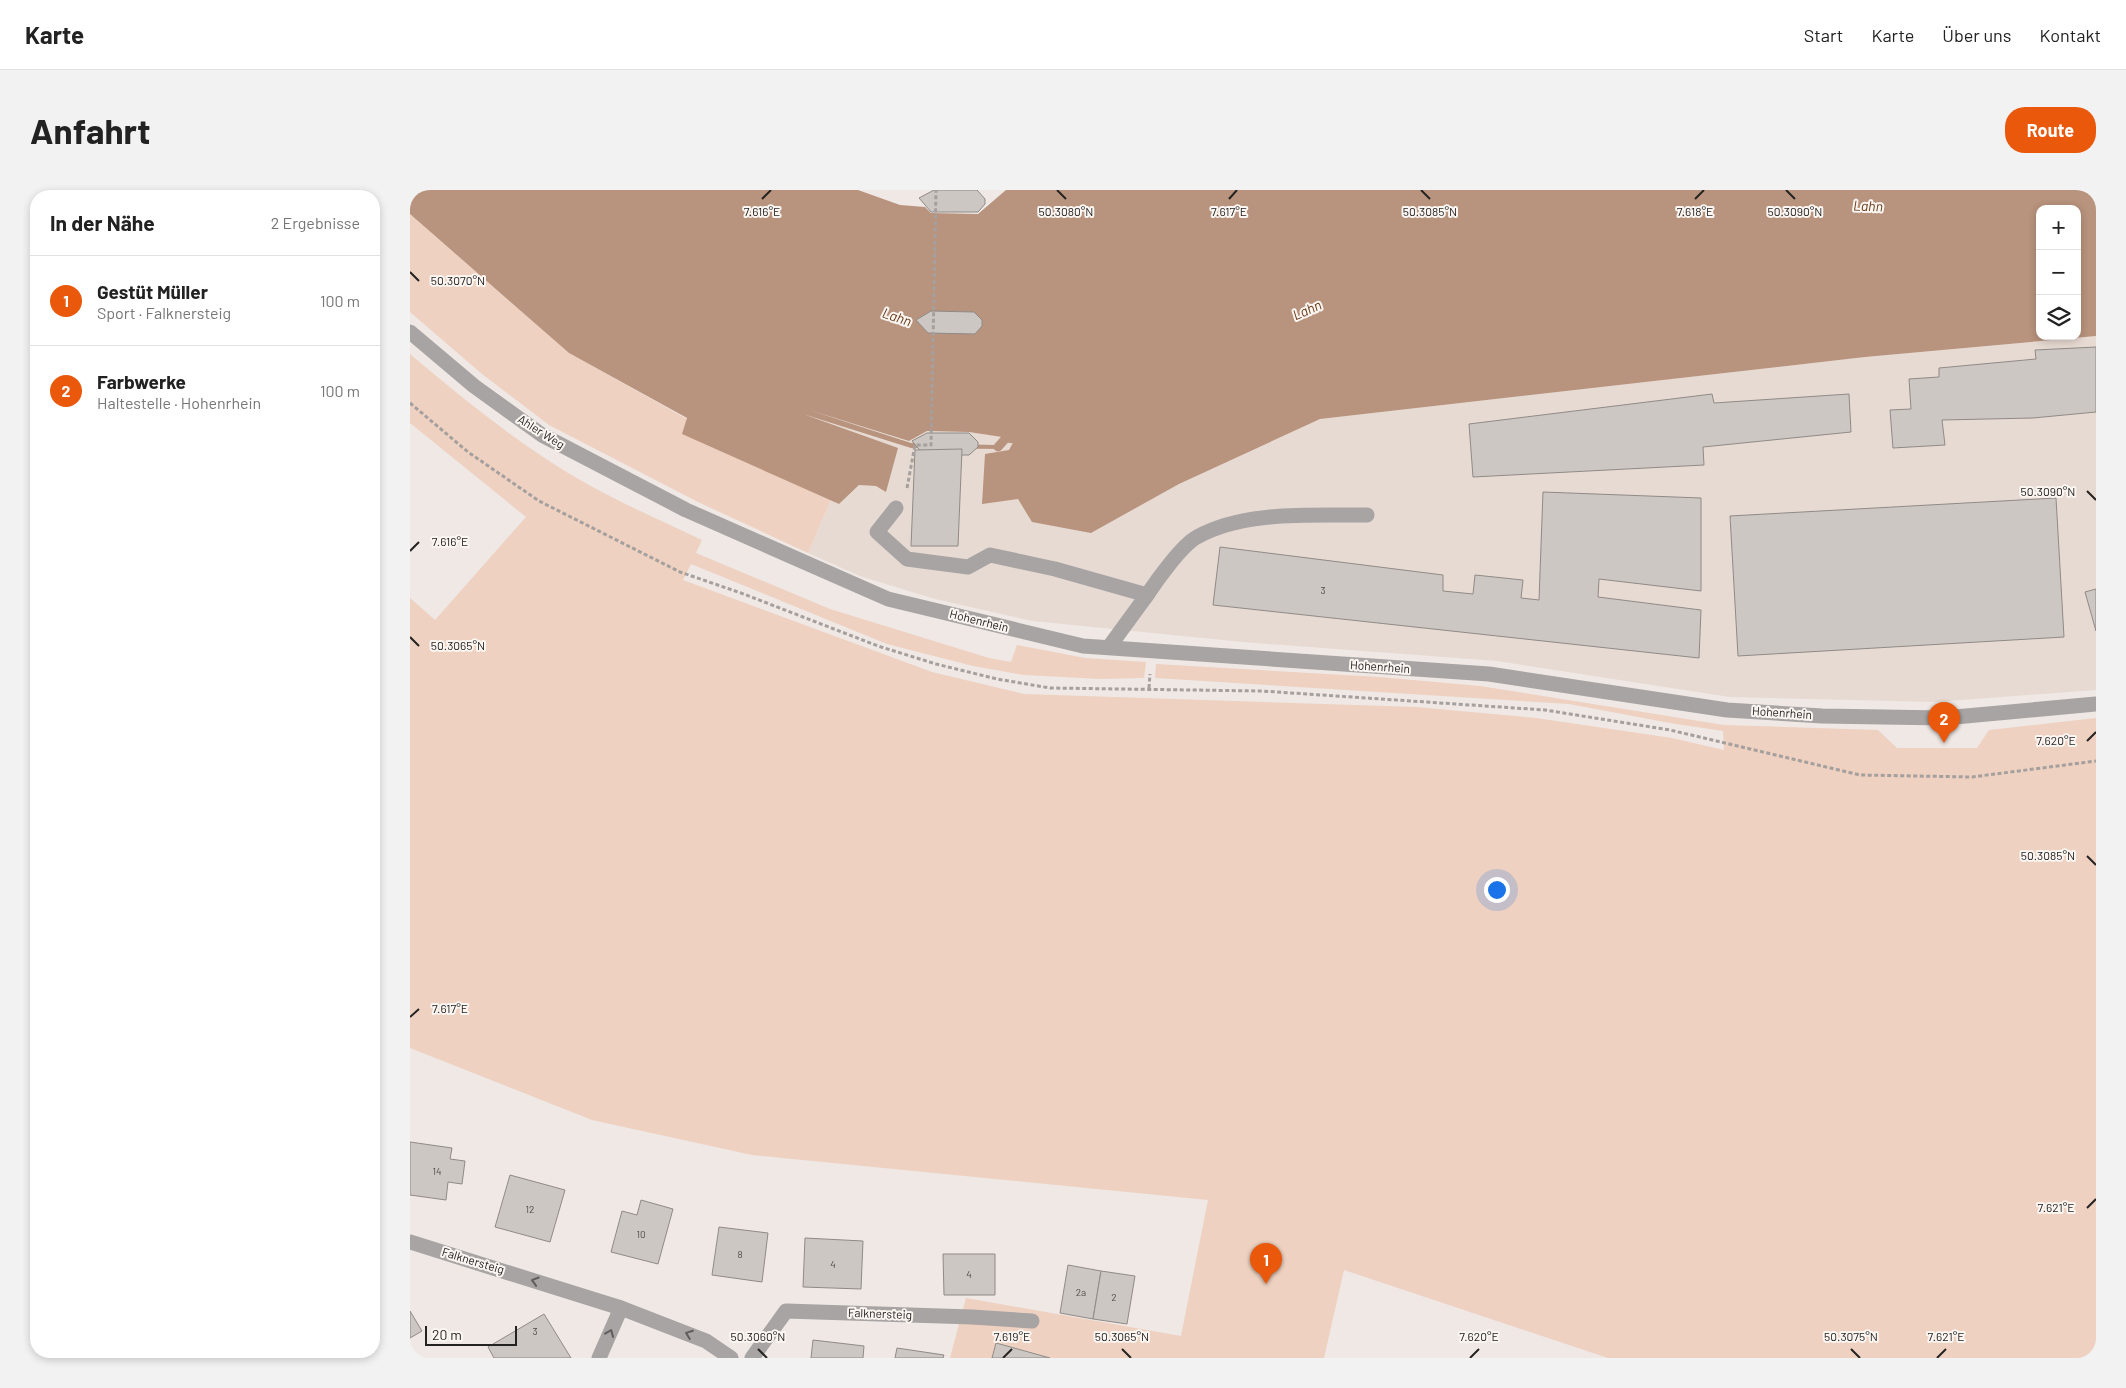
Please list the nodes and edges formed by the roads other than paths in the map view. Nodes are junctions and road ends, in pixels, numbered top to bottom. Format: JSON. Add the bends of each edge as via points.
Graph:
{"nodes":[{"id":1,"x":410,"y":332,"type":"edge"},
{"id":2,"x":896,"y":508,"type":"road end"},
{"id":3,"x":686,"y":510,"type":"joint"},
{"id":4,"x":1367,"y":514,"type":"dead end"},
{"id":5,"x":1147,"y":595,"type":"junction"},
{"id":6,"x":1109,"y":647,"type":"junction"},
{"id":7,"x":2096,"y":704,"type":"edge"},
{"id":8,"x":410,"y":1242,"type":"edge"},
{"id":9,"x":621,"y":1308,"type":"junction"},
{"id":10,"x":1032,"y":1321,"type":"dead end"},
{"id":11,"x":600,"y":1358,"type":"edge"},
{"id":12,"x":731,"y":1358,"type":"edge"},
{"id":13,"x":752,"y":1358,"type":"edge"}],
"edges":[{"from":1,"to":3,"type":"street","name":"Ahler Weg","via":[[474,386],[542,436]]},
{"from":2,"to":5,"type":"street","via":[[877,532],[907,559],[968,567],[990,555]]},
{"from":3,"to":6,"type":"street","name":"Hohenrhein","via":[[888,599],[1083,646]]},
{"from":4,"to":5,"type":"street","via":[[1247,519],[1195,537]]},
{"from":5,"to":6,"type":"street"},
{"from":6,"to":7,"type":"street","name":"Hohenrhein","via":[[1489,674],[1727,710],[1822,716],[1944,718]]},
{"from":9,"to":8,"type":"street","name":"Falknersteig","one_way":true},
{"from":11,"to":9,"type":"street","one_way":true},
{"from":12,"to":9,"type":"street","name":"Falknersteig","one_way":true,"via":[[706,1341]]},
{"from":10,"to":13,"type":"street","name":"Falknersteig","via":[[786,1310]]}]}
